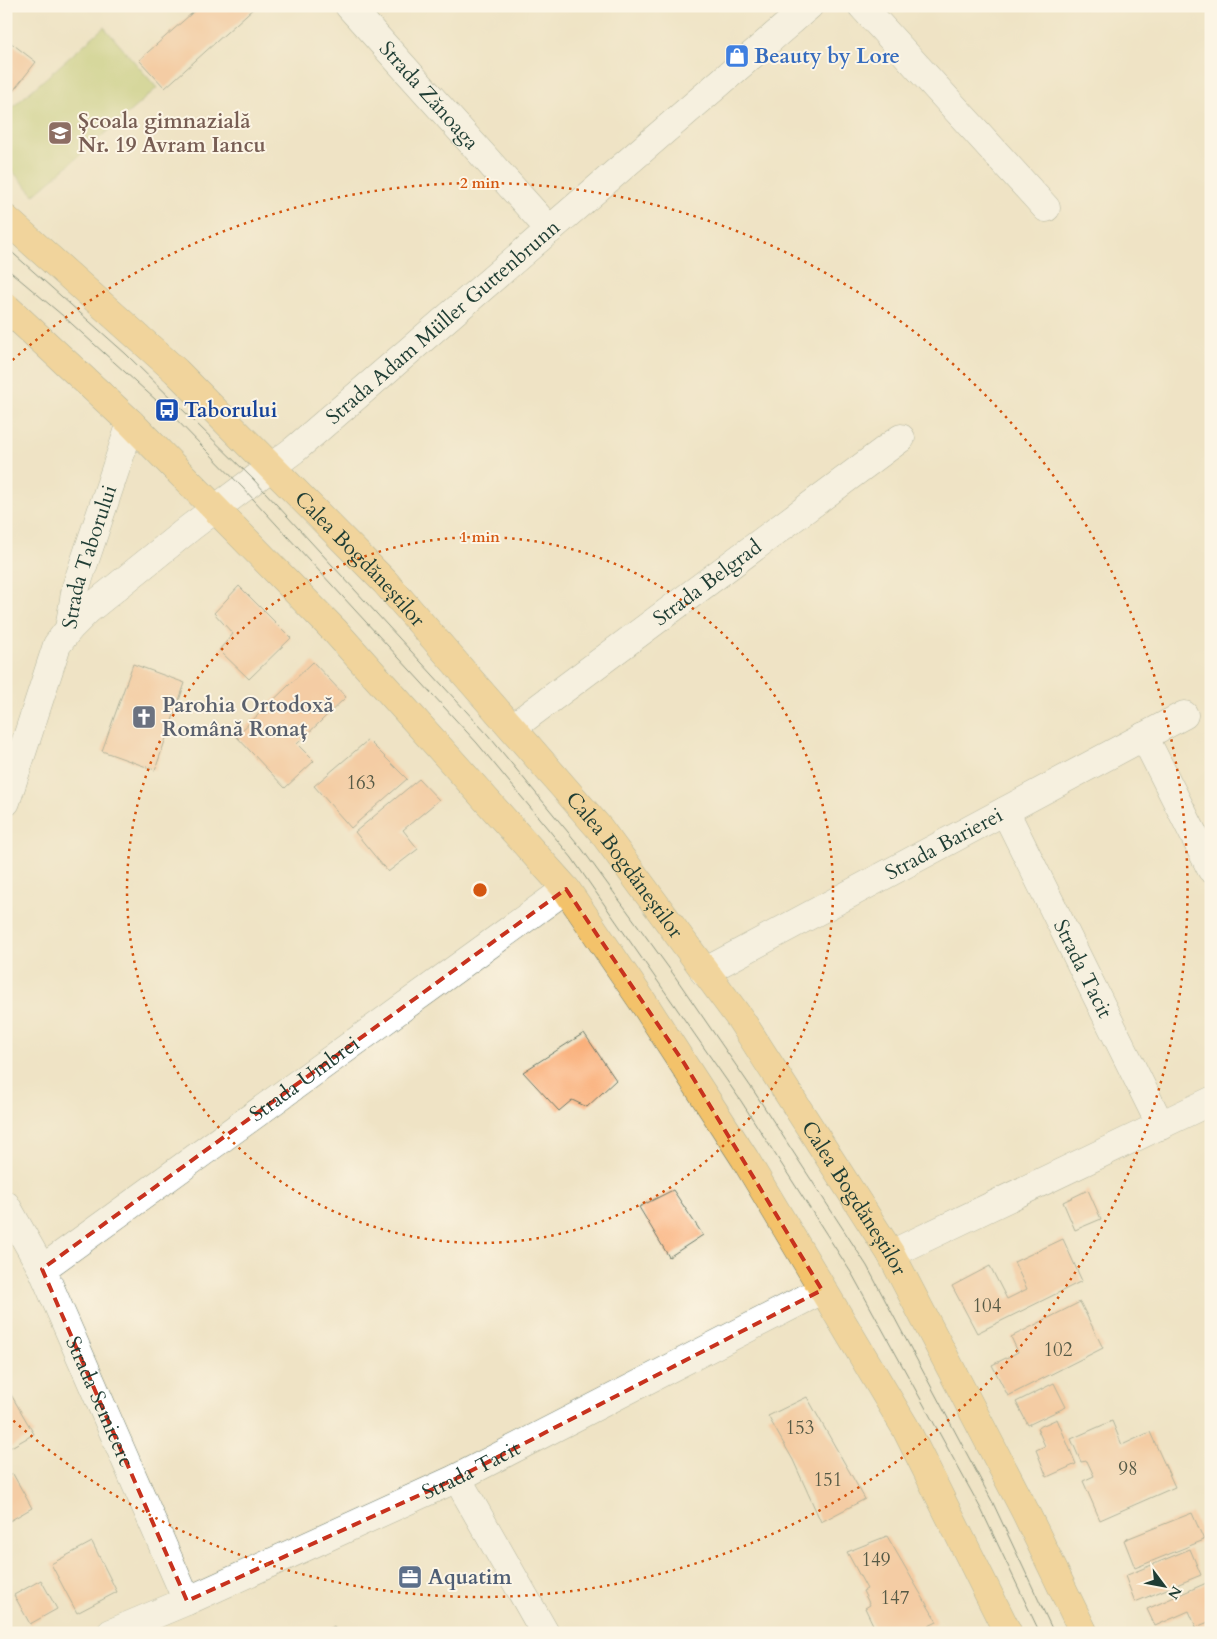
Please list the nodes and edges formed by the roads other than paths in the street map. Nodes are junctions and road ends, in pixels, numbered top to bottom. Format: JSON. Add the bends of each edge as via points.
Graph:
{"nodes":[{"id":1,"x":349,"y":6,"type":"edge"},
{"id":2,"x":809,"y":6,"type":"edge"},
{"id":3,"x":862,"y":6,"type":"edge"},
{"id":4,"x":1046,"y":208,"type":"dead end"},
{"id":5,"x":6,"y":219,"type":"edge"},
{"id":6,"x":550,"y":230,"type":"junction"},
{"id":7,"x":6,"y":307,"type":"edge"},
{"id":8,"x":132,"y":423,"type":"junction"},
{"id":9,"x":901,"y":438,"type":"dead end"},
{"id":10,"x":272,"y":467,"type":"junction"},
{"id":11,"x":216,"y":508,"type":"junction"},
{"id":12,"x":69,"y":629,"type":"junction"},
{"id":13,"x":1184,"y":715,"type":"dead end"},
{"id":14,"x":513,"y":728,"type":"junction"},
{"id":15,"x":1144,"y":736,"type":"junction"},
{"id":16,"x":6,"y":802,"type":"edge"},
{"id":17,"x":1005,"y":811,"type":"junction"},
{"id":18,"x":1211,"y":870,"type":"edge"},
{"id":19,"x":566,"y":889,"type":"junction"},
{"id":20,"x":704,"y":972,"type":"junction"},
{"id":21,"x":1211,"y":1101,"type":"edge"},
{"id":22,"x":1161,"y":1126,"type":"junction"},
{"id":23,"x":6,"y":1205,"type":"edge"},
{"id":24,"x":891,"y":1254,"type":"junction"},
{"id":25,"x":42,"y":1269,"type":"junction"},
{"id":26,"x":822,"y":1290,"type":"junction"},
{"id":27,"x":457,"y":1478,"type":"junction"},
{"id":28,"x":187,"y":1601,"type":"junction"},
{"id":29,"x":111,"y":1633,"type":"edge"},
{"id":30,"x":545,"y":1633,"type":"edge"},
{"id":31,"x":1008,"y":1633,"type":"edge"},
{"id":32,"x":1084,"y":1633,"type":"edge"}],
"edges":[{"from":1,"to":6,"type":"street","name":"Strada Zănoaga"},
{"from":2,"to":6,"type":"street","name":"Strada Adam Müller Guttenbrunn"},
{"from":3,"to":4,"type":"street"},
{"from":5,"to":10,"type":"main road","name":"Calea Bogdăneștilor","via":[[176,370]]},
{"from":6,"to":10,"type":"street","name":"Strada Adam Müller Guttenbrunn"},
{"from":7,"to":8,"type":"main road"},
{"from":8,"to":11,"type":"main road"},
{"from":8,"to":12,"type":"street","name":"Strada Taborului","via":[[76,587]]},
{"from":9,"to":14,"type":"street","name":"Strada Belgrad"},
{"from":10,"to":11,"type":"street","name":"Strada Adam Müller Guttenbrunn"},
{"from":10,"to":14,"type":"main road","name":"Calea Bogdăneștilor","via":[[385,582]]},
{"from":11,"to":12,"type":"street","name":"Strada Adam Müller Guttenbrunn","via":[[88,610]]},
{"from":11,"to":19,"type":"main road","via":[[335,630]]},
{"from":12,"to":16,"type":"street","name":"Strada Taborului","via":[[57,645]]},
{"from":13,"to":15,"type":"street","name":"Strada Barierei"},
{"from":14,"to":20,"type":"main road","name":"Calea Bogdăneștilor","via":[[600,830]]},
{"from":15,"to":17,"type":"street","name":"Strada Barierei"},
{"from":15,"to":18,"type":"street"},
{"from":17,"to":20,"type":"street","name":"Strada Barierei"},
{"from":17,"to":22,"type":"street","name":"Strada Tacit"},
{"from":19,"to":25,"type":"street","name":"Strada Umbrei"},
{"from":19,"to":26,"type":"main road","via":[[684,1063]]},
{"from":20,"to":24,"type":"main road","name":"Calea Bogdăneștilor","via":[[741,1020]]},
{"from":21,"to":22,"type":"street"},
{"from":22,"to":24,"type":"street"},
{"from":23,"to":25,"type":"street","name":"Strada Semicerc"},
{"from":24,"to":32,"type":"main road","name":"Calea Bogdăneștilor","via":[[1026,1511]]},
{"from":25,"to":28,"type":"street","name":"Strada Semicerc"},
{"from":26,"to":27,"type":"street","name":"Strada Tacit"},
{"from":26,"to":31,"type":"main road","via":[[905,1427]]},
{"from":27,"to":28,"type":"street","name":"Strada Tacit"},
{"from":27,"to":30,"type":"street"},
{"from":28,"to":29,"type":"street","name":"Strada Tacit"}]}
